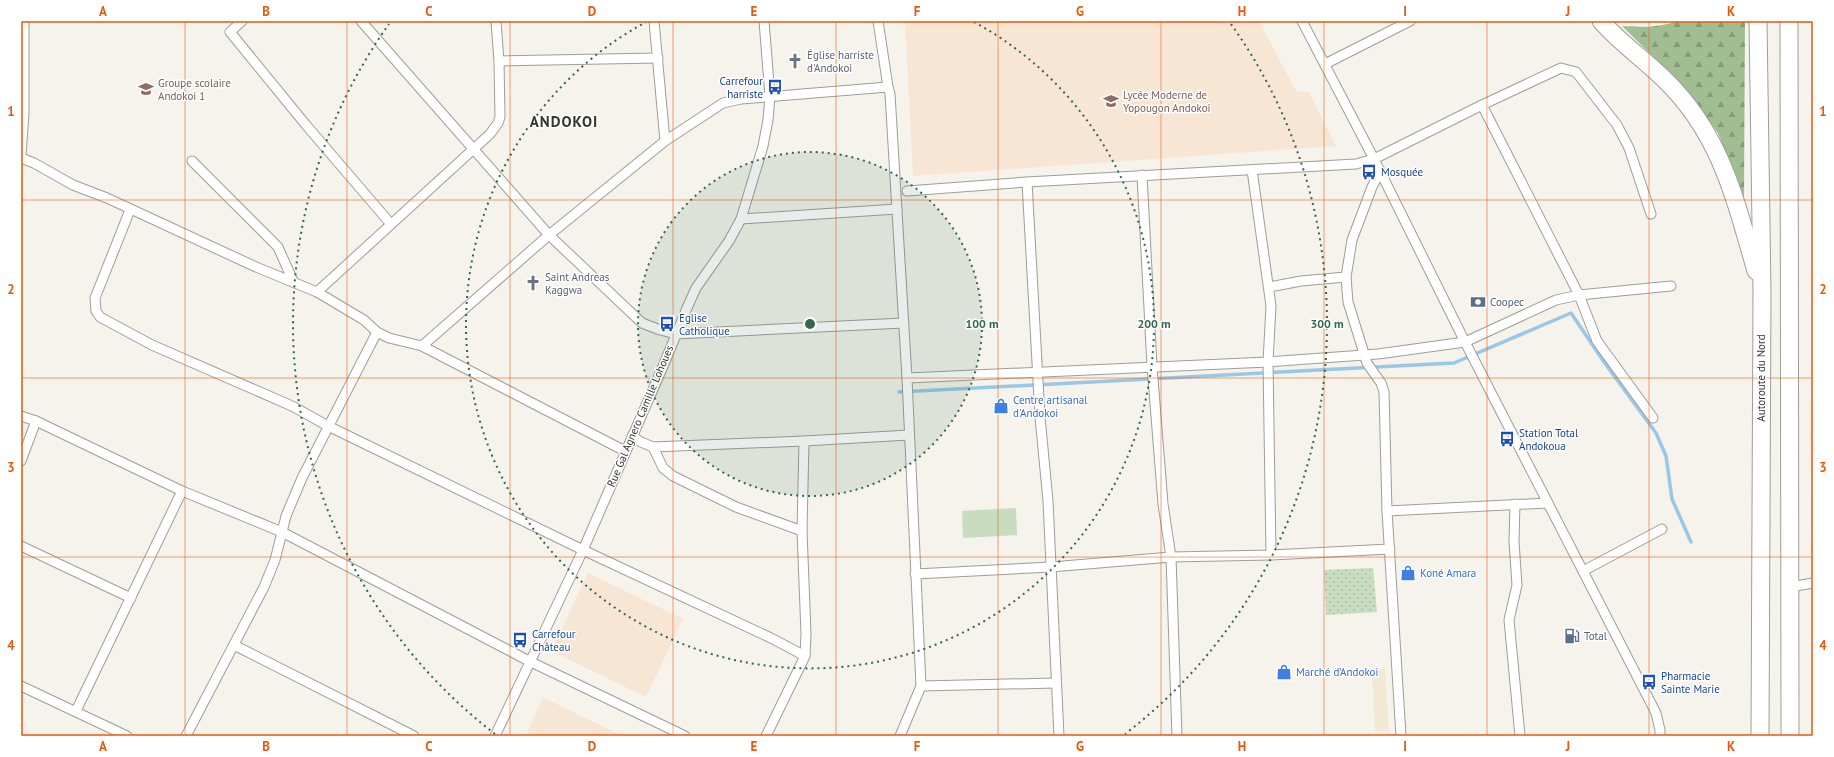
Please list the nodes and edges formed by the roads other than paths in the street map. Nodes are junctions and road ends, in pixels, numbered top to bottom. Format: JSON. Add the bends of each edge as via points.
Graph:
{"nodes":[{"id":1,"x":24,"y":21,"type":"edge"},
{"id":2,"x":242,"y":21,"type":"edge"},
{"id":3,"x":361,"y":21,"type":"edge"},
{"id":4,"x":496,"y":21,"type":"edge"},
{"id":5,"x":654,"y":21,"type":"edge"},
{"id":6,"x":764,"y":21,"type":"edge"},
{"id":7,"x":878,"y":21,"type":"edge"},
{"id":8,"x":1302,"y":21,"type":"edge"},
{"id":9,"x":1410,"y":21,"type":"edge"},
{"id":10,"x":1600,"y":21,"type":"edge"},
{"id":11,"x":1758,"y":21,"type":"edge"},
{"id":12,"x":1789,"y":21,"type":"edge"},
{"id":13,"x":658,"y":58,"type":"junction"},
{"id":14,"x":499,"y":61,"type":"junction"},
{"id":15,"x":1325,"y":64,"type":"junction"},
{"id":16,"x":888,"y":87,"type":"junction"},
{"id":17,"x":770,"y":96,"type":"junction"},
{"id":18,"x":1482,"y":105,"type":"junction"},
{"id":19,"x":665,"y":141,"type":"junction"},
{"id":20,"x":473,"y":149,"type":"junction"},
{"id":21,"x":21,"y":157,"type":"edge"},
{"id":22,"x":1374,"y":159,"type":"junction"},
{"id":23,"x":192,"y":161,"type":"dead end"},
{"id":24,"x":1252,"y":170,"type":"junction"},
{"id":25,"x":1380,"y":172,"type":"junction"},
{"id":26,"x":1142,"y":175,"type":"junction"},
{"id":27,"x":1027,"y":182,"type":"junction"},
{"id":28,"x":907,"y":191,"type":"dead end"},
{"id":29,"x":897,"y":209,"type":"junction"},
{"id":30,"x":130,"y":210,"type":"junction"},
{"id":31,"x":1652,"y":214,"type":"dead end"},
{"id":32,"x":740,"y":219,"type":"junction"},
{"id":33,"x":390,"y":223,"type":"junction"},
{"id":34,"x":549,"y":235,"type":"junction"},
{"id":35,"x":1346,"y":277,"type":"junction"},
{"id":36,"x":293,"y":281,"type":"junction"},
{"id":37,"x":1671,"y":286,"type":"dead end"},
{"id":38,"x":1269,"y":288,"type":"junction"},
{"id":39,"x":317,"y":292,"type":"junction"},
{"id":40,"x":1762,"y":292,"type":"junction"},
{"id":41,"x":1579,"y":295,"type":"junction"},
{"id":42,"x":904,"y":322,"type":"junction"},
{"id":43,"x":377,"y":332,"type":"junction"},
{"id":44,"x":676,"y":334,"type":"junction"},
{"id":45,"x":1465,"y":342,"type":"junction"},
{"id":46,"x":422,"y":346,"type":"junction"},
{"id":47,"x":1364,"y":354,"type":"junction"},
{"id":48,"x":1268,"y":362,"type":"junction"},
{"id":49,"x":1152,"y":366,"type":"junction"},
{"id":50,"x":1038,"y":372,"type":"junction"},
{"id":51,"x":907,"y":378,"type":"junction"},
{"id":52,"x":21,"y":416,"type":"edge"},
{"id":53,"x":1653,"y":418,"type":"dead end"},
{"id":54,"x":36,"y":421,"type":"junction"},
{"id":55,"x":328,"y":426,"type":"junction"},
{"id":56,"x":909,"y":435,"type":"junction"},
{"id":57,"x":632,"y":436,"type":"junction"},
{"id":58,"x":804,"y":441,"type":"junction"},
{"id":59,"x":653,"y":447,"type":"junction"},
{"id":60,"x":625,"y":450,"type":"junction"},
{"id":61,"x":21,"y":461,"type":"edge"},
{"id":62,"x":182,"y":491,"type":"junction"},
{"id":63,"x":1548,"y":503,"type":"junction"},
{"id":64,"x":1515,"y":504,"type":"junction"},
{"id":65,"x":1388,"y":510,"type":"junction"},
{"id":66,"x":1662,"y":529,"type":"dead end"},
{"id":67,"x":802,"y":531,"type":"junction"},
{"id":68,"x":282,"y":532,"type":"junction"},
{"id":69,"x":21,"y":546,"type":"edge"},
{"id":70,"x":1390,"y":549,"type":"junction"},
{"id":71,"x":583,"y":550,"type":"junction"},
{"id":72,"x":1271,"y":555,"type":"junction"},
{"id":73,"x":1171,"y":557,"type":"junction"},
{"id":74,"x":1051,"y":567,"type":"junction"},
{"id":75,"x":1583,"y":571,"type":"junction"},
{"id":76,"x":915,"y":574,"type":"junction"},
{"id":77,"x":1813,"y":583,"type":"edge"},
{"id":78,"x":1790,"y":587,"type":"junction"},
{"id":79,"x":131,"y":598,"type":"junction"},
{"id":80,"x":234,"y":645,"type":"junction"},
{"id":81,"x":805,"y":656,"type":"junction"},
{"id":82,"x":531,"y":662,"type":"junction"},
{"id":83,"x":1056,"y":683,"type":"junction"},
{"id":84,"x":21,"y":686,"type":"edge"},
{"id":85,"x":921,"y":686,"type":"junction"},
{"id":86,"x":76,"y":710,"type":"junction"},
{"id":87,"x":112,"y":733,"type":"edge"},
{"id":88,"x":127,"y":736,"type":"edge"},
{"id":89,"x":186,"y":736,"type":"edge"},
{"id":90,"x":414,"y":736,"type":"edge"},
{"id":91,"x":495,"y":736,"type":"edge"},
{"id":92,"x":685,"y":736,"type":"edge"},
{"id":93,"x":766,"y":736,"type":"edge"},
{"id":94,"x":900,"y":736,"type":"edge"},
{"id":95,"x":1059,"y":736,"type":"edge"},
{"id":96,"x":1177,"y":736,"type":"edge"},
{"id":97,"x":1401,"y":736,"type":"edge"},
{"id":98,"x":1520,"y":736,"type":"edge"},
{"id":99,"x":1660,"y":736,"type":"edge"},
{"id":100,"x":1760,"y":736,"type":"edge"},
{"id":101,"x":1790,"y":736,"type":"edge"}],
"edges":[{"from":1,"to":21,"type":"street","via":[[24,113]]},
{"from":2,"to":33,"type":"street","via":[[230,32]]},
{"from":3,"to":20,"type":"street"},
{"from":4,"to":14,"type":"street"},
{"from":5,"to":13,"type":"street"},
{"from":6,"to":17,"type":"street","name":"Rue Gal Agnero Camille Lohoues"},
{"from":7,"to":16,"type":"street"},
{"from":8,"to":15,"type":"street"},
{"from":9,"to":15,"type":"street"},
{"from":10,"to":40,"type":"highway","via":[[1666,81],[1710,139],[1729,180]]},
{"from":11,"to":40,"type":"highway","name":"Autoroute du Nord"},
{"from":12,"to":78,"type":"highway"},
{"from":13,"to":14,"type":"street"},
{"from":13,"to":19,"type":"street"},
{"from":14,"to":20,"type":"street","via":[[500,117],[490,134]]},
{"from":15,"to":22,"type":"street"},
{"from":16,"to":17,"type":"street"},
{"from":16,"to":29,"type":"street"},
{"from":17,"to":19,"type":"street","via":[[741,98],[723,103]]},
{"from":17,"to":32,"type":"street","name":"Rue Gal Agnero Camille Lohoues","via":[[764,146]]},
{"from":18,"to":22,"type":"street"},
{"from":18,"to":31,"type":"street","via":[[1556,69],[1576,72],[1621,132],[1636,165],[1641,187]]},
{"from":18,"to":41,"type":"street"},
{"from":19,"to":34,"type":"street"},
{"from":20,"to":33,"type":"street"},
{"from":20,"to":34,"type":"street"},
{"from":21,"to":30,"type":"street","via":[[74,185]]},
{"from":22,"to":24,"type":"street","via":[[1356,164]]},
{"from":22,"to":25,"type":"street"},
{"from":23,"to":36,"type":"street","via":[[278,247]]},
{"from":24,"to":26,"type":"street"},
{"from":24,"to":38,"type":"street"},
{"from":25,"to":35,"type":"street","via":[[1352,240]]},
{"from":25,"to":45,"type":"street"},
{"from":26,"to":27,"type":"street"},
{"from":26,"to":49,"type":"street"},
{"from":27,"to":28,"type":"street"},
{"from":27,"to":50,"type":"street"},
{"from":29,"to":32,"type":"street"},
{"from":29,"to":42,"type":"street"},
{"from":30,"to":36,"type":"street"},
{"from":30,"to":55,"type":"street","via":[[95,298],[96,312],[100,318],[152,345],[292,406]]},
{"from":32,"to":44,"type":"street","name":"Rue Gal Agnero Camille Lohoues","via":[[729,241],[696,288]]},
{"from":33,"to":39,"type":"street"},
{"from":34,"to":44,"type":"street","via":[[642,323],[654,329]]},
{"from":34,"to":46,"type":"street"},
{"from":35,"to":38,"type":"street","via":[[1301,281]]},
{"from":35,"to":47,"type":"street","via":[[1348,302]]},
{"from":36,"to":39,"type":"street"},
{"from":37,"to":41,"type":"street"},
{"from":38,"to":48,"type":"street","via":[[1271,306]]},
{"from":39,"to":43,"type":"street","via":[[364,320]]},
{"from":40,"to":100,"type":"highway","name":"Autoroute du Nord"},
{"from":41,"to":45,"type":"street","via":[[1556,300]]},
{"from":41,"to":53,"type":"street","via":[[1597,341]]},
{"from":42,"to":44,"type":"street"},
{"from":42,"to":51,"type":"street"},
{"from":43,"to":46,"type":"street","via":[[389,338]]},
{"from":43,"to":55,"type":"street"},
{"from":44,"to":57,"type":"street","name":"Rue Gal Agnero Camille Lohoues"},
{"from":45,"to":47,"type":"street"},
{"from":45,"to":63,"type":"street"},
{"from":46,"to":60,"type":"street"},
{"from":47,"to":48,"type":"street"},
{"from":47,"to":65,"type":"street","via":[[1384,392]]},
{"from":48,"to":49,"type":"street"},
{"from":48,"to":72,"type":"street"},
{"from":49,"to":50,"type":"street"},
{"from":49,"to":73,"type":"street","via":[[1163,504]]},
{"from":50,"to":51,"type":"street"},
{"from":50,"to":74,"type":"street"},
{"from":51,"to":56,"type":"street"},
{"from":52,"to":54,"type":"street"},
{"from":54,"to":61,"type":"street"},
{"from":54,"to":62,"type":"street"},
{"from":55,"to":68,"type":"street","via":[[291,504]]},
{"from":55,"to":71,"type":"street"},
{"from":56,"to":58,"type":"street"},
{"from":56,"to":76,"type":"street"},
{"from":57,"to":59,"type":"street"},
{"from":57,"to":60,"type":"street","name":"Rue Gal Agnero Camille Lohoues"},
{"from":58,"to":59,"type":"street"},
{"from":58,"to":67,"type":"street"},
{"from":59,"to":67,"type":"street","via":[[663,468],[673,476],[736,507]]},
{"from":60,"to":71,"type":"street","name":"Rue Gal Agnero Camille Lohoues"},
{"from":62,"to":68,"type":"street"},
{"from":62,"to":79,"type":"street"},
{"from":63,"to":64,"type":"street"},
{"from":63,"to":75,"type":"street"},
{"from":64,"to":65,"type":"street"},
{"from":64,"to":98,"type":"street","via":[[1517,585],[1509,620]]},
{"from":65,"to":70,"type":"street"},
{"from":66,"to":75,"type":"street"},
{"from":67,"to":81,"type":"street"},
{"from":68,"to":80,"type":"street","via":[[275,560]]},
{"from":68,"to":82,"type":"street"},
{"from":69,"to":79,"type":"street"},
{"from":70,"to":72,"type":"street"},
{"from":70,"to":97,"type":"street"},
{"from":71,"to":81,"type":"street"},
{"from":71,"to":82,"type":"street","name":"Rue Gal Agnero Camille Lohoues"},
{"from":72,"to":73,"type":"street"},
{"from":73,"to":74,"type":"street"},
{"from":73,"to":96,"type":"street"},
{"from":74,"to":76,"type":"street"},
{"from":74,"to":83,"type":"street"},
{"from":75,"to":99,"type":"street","via":[[1656,713]]},
{"from":76,"to":85,"type":"street"},
{"from":77,"to":78,"type":"street"},
{"from":78,"to":101,"type":"highway"},
{"from":79,"to":86,"type":"street"},
{"from":80,"to":89,"type":"street"},
{"from":80,"to":90,"type":"street"},
{"from":81,"to":93,"type":"street"},
{"from":82,"to":91,"type":"street","name":"Rue Gal Agnero Camille Lohoues"},
{"from":82,"to":92,"type":"street"},
{"from":83,"to":85,"type":"street"},
{"from":83,"to":95,"type":"street"},
{"from":84,"to":86,"type":"street"},
{"from":85,"to":94,"type":"street"},
{"from":86,"to":87,"type":"street"},
{"from":87,"to":88,"type":"street"}]}
